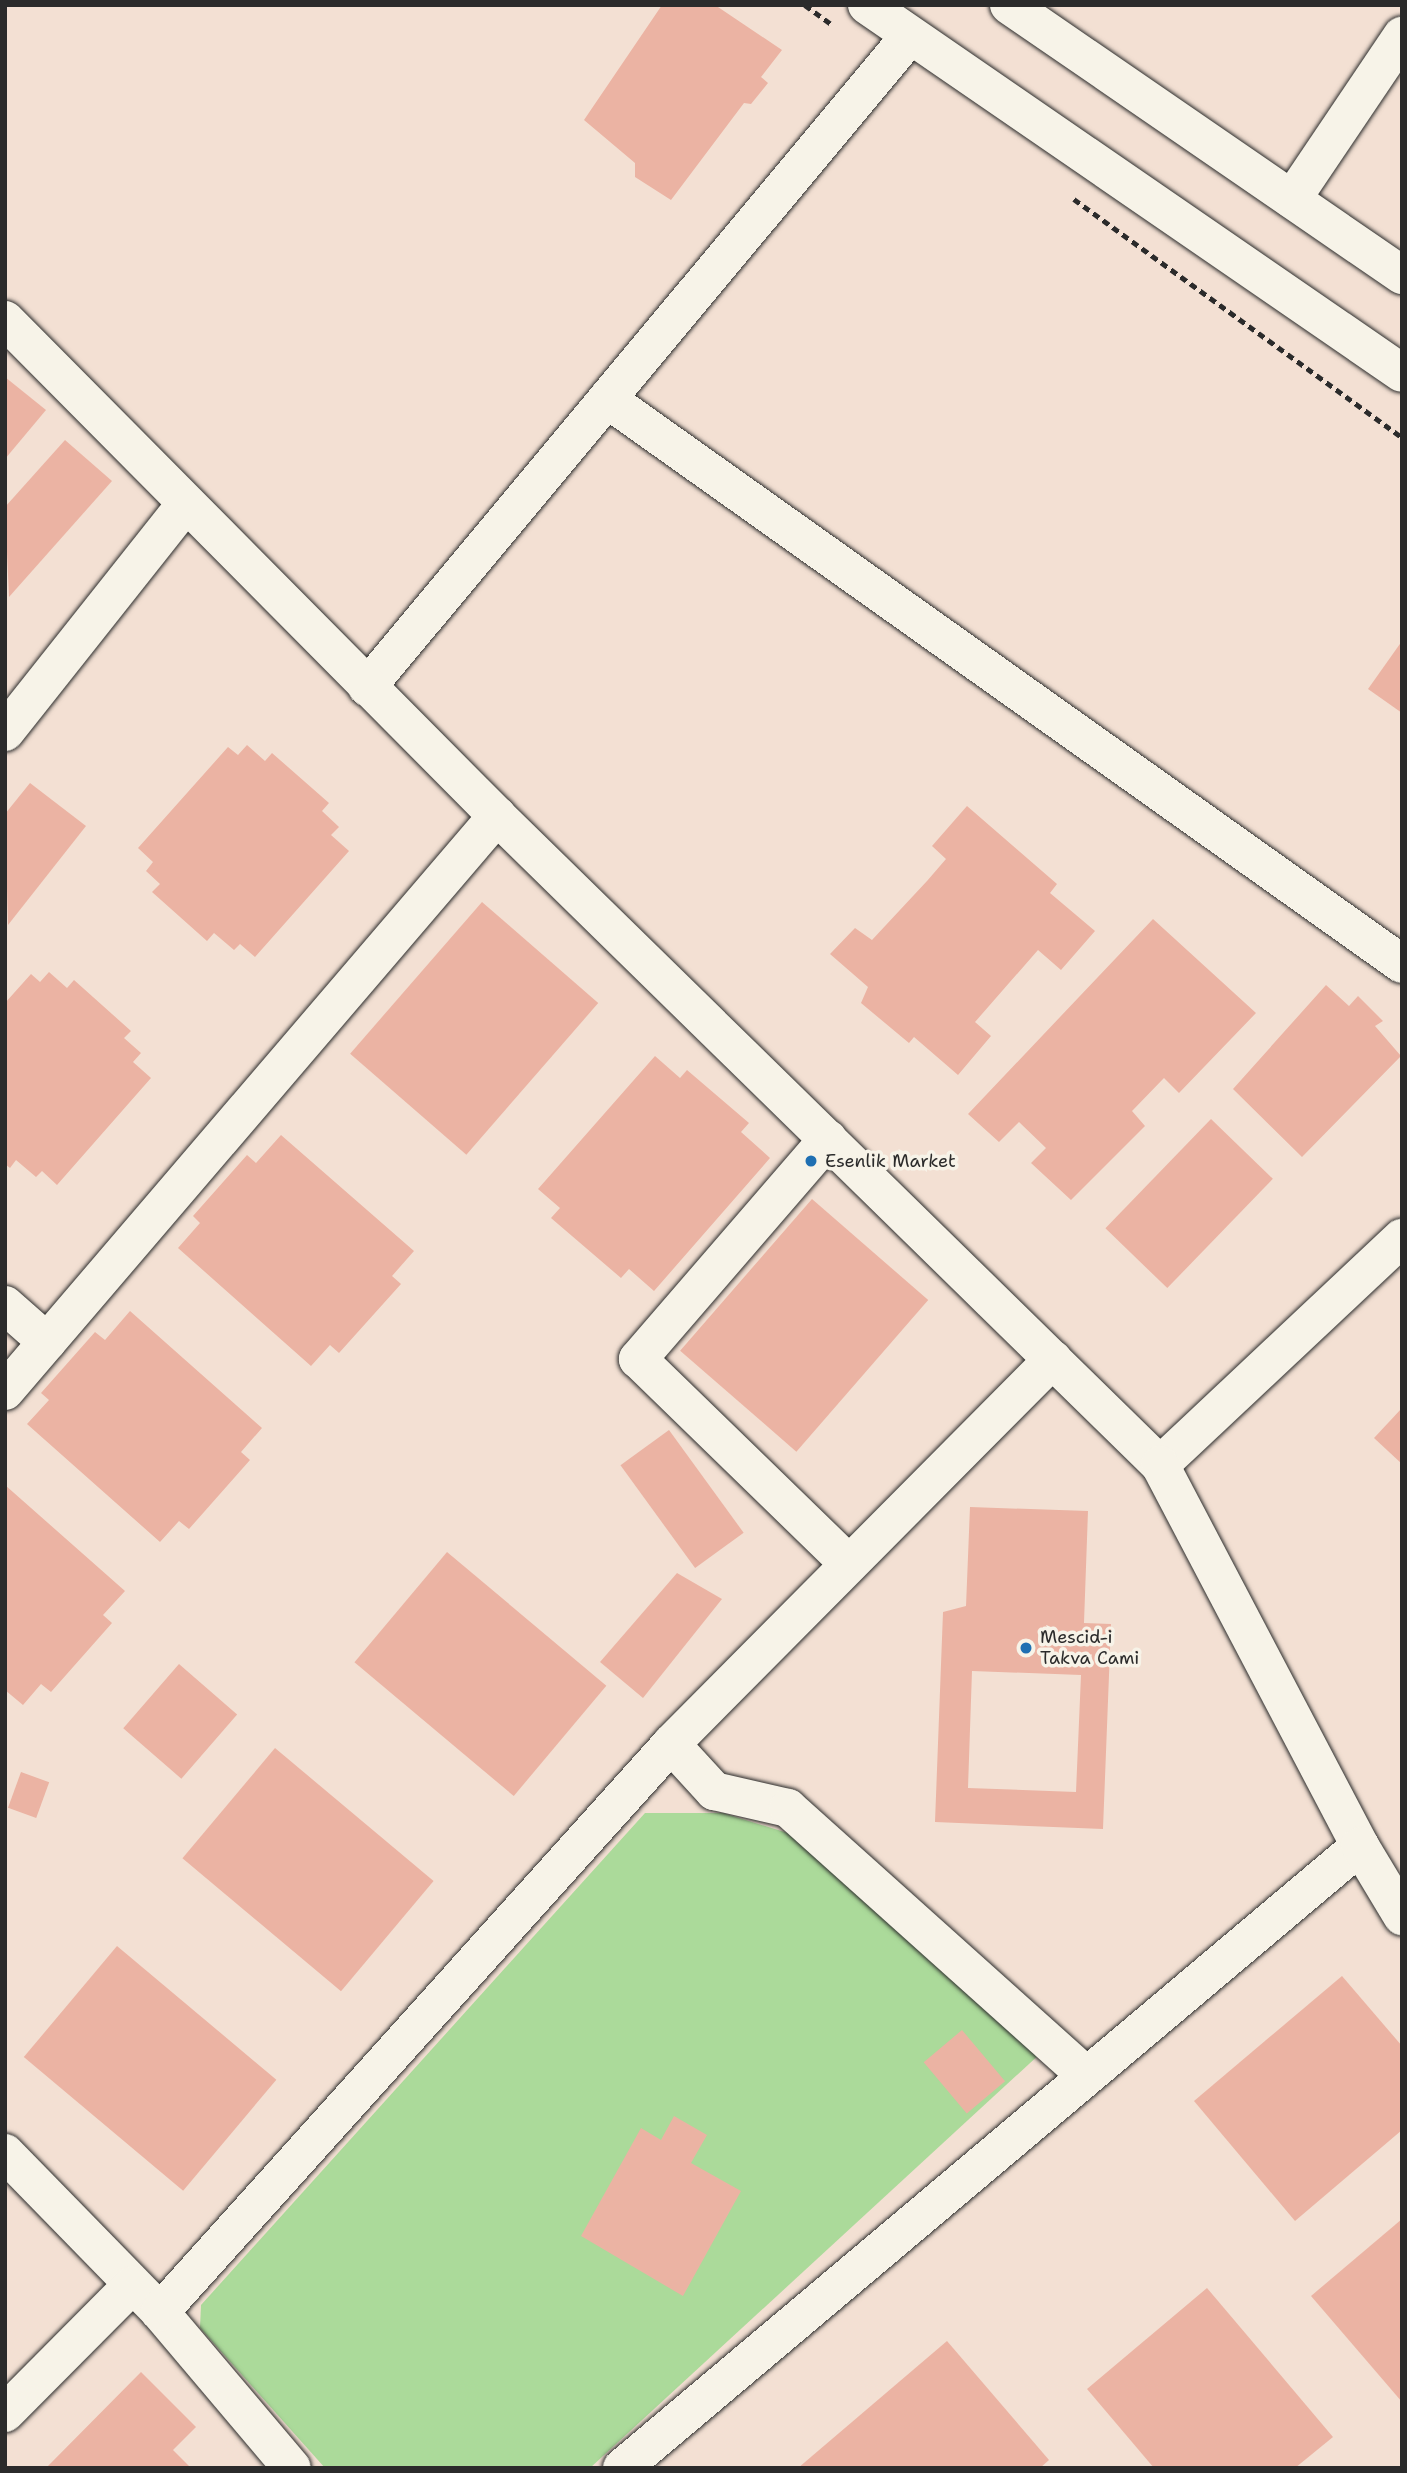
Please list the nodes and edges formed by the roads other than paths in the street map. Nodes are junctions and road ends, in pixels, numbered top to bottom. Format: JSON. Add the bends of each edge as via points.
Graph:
{"nodes":[{"id":1,"x":867,"y":5,"type":"edge"},
{"id":2,"x":1009,"y":5,"type":"edge"},
{"id":3,"x":1402,"y":36,"type":"edge"},
{"id":4,"x":909,"y":37,"type":"junction"},
{"id":5,"x":1292,"y":199,"type":"junction"},
{"id":6,"x":1402,"y":275,"type":"edge"},
{"id":7,"x":5,"y":320,"type":"edge"},
{"id":8,"x":1402,"y":373,"type":"edge"},
{"id":9,"x":607,"y":399,"type":"junction"},
{"id":10,"x":186,"y":504,"type":"junction"},
{"id":11,"x":367,"y":687,"type":"junction"},
{"id":12,"x":5,"y":732,"type":"edge"},
{"id":13,"x":497,"y":816,"type":"junction"},
{"id":14,"x":1402,"y":964,"type":"edge"},
{"id":15,"x":828,"y":1139,"type":"junction"},
{"id":16,"x":1402,"y":1238,"type":"edge"},
{"id":17,"x":5,"y":1305,"type":"edge"},
{"id":18,"x":47,"y":1342,"type":"junction"},
{"id":19,"x":1053,"y":1359,"type":"junction"},
{"id":20,"x":5,"y":1391,"type":"edge"},
{"id":21,"x":1160,"y":1465,"type":"junction"},
{"id":22,"x":849,"y":1564,"type":"junction"},
{"id":23,"x":671,"y":1744,"type":"junction"},
{"id":24,"x":1360,"y":1846,"type":"junction"},
{"id":25,"x":1402,"y":1916,"type":"edge"},
{"id":26,"x":1086,"y":2075,"type":"junction"},
{"id":27,"x":5,"y":2153,"type":"edge"},
{"id":28,"x":132,"y":2285,"type":"junction"},
{"id":29,"x":160,"y":2312,"type":"junction"},
{"id":30,"x":5,"y":2413,"type":"edge"},
{"id":31,"x":662,"y":2453,"type":"edge"},
{"id":32,"x":292,"y":2468,"type":"edge"},
{"id":33,"x":622,"y":2468,"type":"edge"}],
"edges":[{"from":1,"to":4,"type":"street"},
{"from":2,"to":5,"type":"street"},
{"from":3,"to":5,"type":"street"},
{"from":4,"to":8,"type":"street"},
{"from":4,"to":9,"type":"street"},
{"from":5,"to":6,"type":"street"},
{"from":7,"to":10,"type":"street"},
{"from":9,"to":11,"type":"street"},
{"from":9,"to":14,"type":"street"},
{"from":10,"to":11,"type":"street"},
{"from":10,"to":12,"type":"street"},
{"from":11,"to":13,"type":"street"},
{"from":13,"to":15,"type":"street"},
{"from":13,"to":18,"type":"street"},
{"from":15,"to":19,"type":"street"},
{"from":15,"to":22,"type":"street","via":[[638,1359]]},
{"from":16,"to":21,"type":"street"},
{"from":17,"to":18,"type":"street"},
{"from":18,"to":20,"type":"street"},
{"from":19,"to":21,"type":"street"},
{"from":19,"to":22,"type":"street"},
{"from":21,"to":24,"type":"street"},
{"from":22,"to":23,"type":"street"},
{"from":23,"to":26,"type":"street","via":[[714,1791],[788,1808]]},
{"from":23,"to":29,"type":"street"},
{"from":24,"to":25,"type":"street"},
{"from":24,"to":26,"type":"street"},
{"from":26,"to":31,"type":"street"},
{"from":27,"to":28,"type":"street"},
{"from":28,"to":29,"type":"street"},
{"from":28,"to":30,"type":"street"},
{"from":29,"to":32,"type":"street"},
{"from":31,"to":33,"type":"street"}]}
